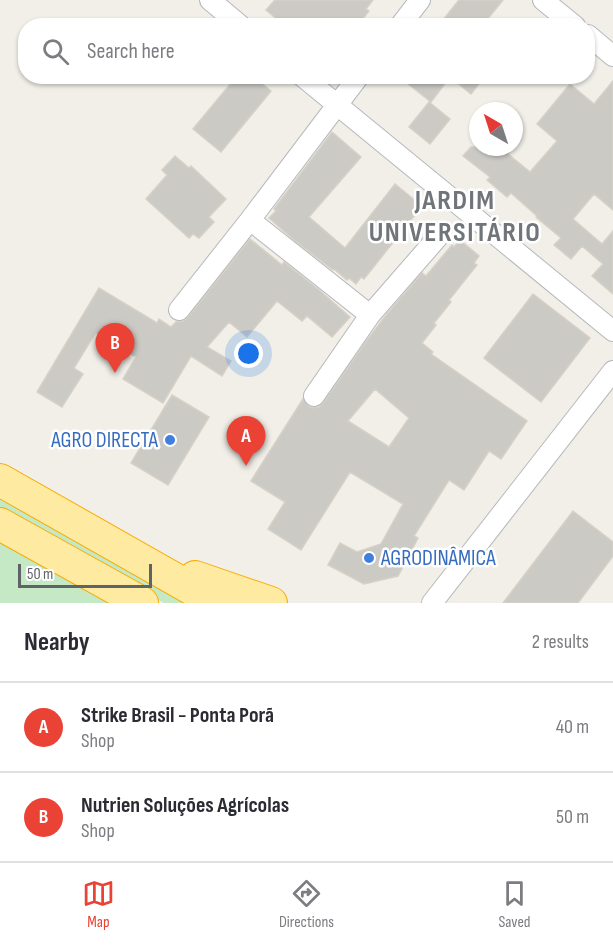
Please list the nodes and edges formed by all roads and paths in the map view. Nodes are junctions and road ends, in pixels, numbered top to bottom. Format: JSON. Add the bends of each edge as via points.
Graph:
{"nodes":[{"id":1,"x":210,"y":0,"type":"edge"},
{"id":2,"x":420,"y":0,"type":"edge"},
{"id":3,"x":543,"y":0,"type":"edge"},
{"id":4,"x":231,"y":18,"type":"edge"},
{"id":5,"x":406,"y":18,"type":"edge"},
{"id":6,"x":565,"y":18,"type":"edge"},
{"id":7,"x":595,"y":42,"type":"edge"},
{"id":8,"x":613,"y":56,"type":"edge"},
{"id":9,"x":311,"y":84,"type":"edge"},
{"id":10,"x":353,"y":84,"type":"edge"},
{"id":11,"x":336,"y":105,"type":"junction"},
{"id":12,"x":250,"y":220,"type":"junction"},
{"id":13,"x":438,"y":237,"type":"dead end"},
{"id":14,"x":178,"y":310,"type":"dead end"},
{"id":15,"x":370,"y":315,"type":"junction"},
{"id":16,"x":613,"y":331,"type":"edge"},
{"id":17,"x":613,"y":371,"type":"edge"},
{"id":18,"x":314,"y":396,"type":"dead end"},
{"id":19,"x":0,"y":480,"type":"edge"},
{"id":20,"x":0,"y":524,"type":"edge"},
{"id":21,"x":134,"y":556,"type":"junction"},
{"id":22,"x":142,"y":603,"type":"edge"},
{"id":23,"x":217,"y":603,"type":"edge"},
{"id":24,"x":271,"y":603,"type":"edge"},
{"id":25,"x":432,"y":603,"type":"edge"}],
"edges":[{"from":1,"to":4,"type":"street"},
{"from":2,"to":5,"type":"street"},
{"from":3,"to":6,"type":"street"},
{"from":7,"to":8,"type":"street"},
{"from":9,"to":11,"type":"street"},
{"from":10,"to":11,"type":"street"},
{"from":11,"to":12,"type":"street"},
{"from":11,"to":16,"type":"street"},
{"from":12,"to":14,"type":"street"},
{"from":12,"to":15,"type":"street"},
{"from":13,"to":15,"type":"street"},
{"from":15,"to":18,"type":"street"},
{"from":17,"to":25,"type":"street"},
{"from":19,"to":21,"type":"highway"},
{"from":20,"to":22,"type":"highway"},
{"from":21,"to":23,"type":"highway"},
{"from":21,"to":24,"type":"highway"}]}
